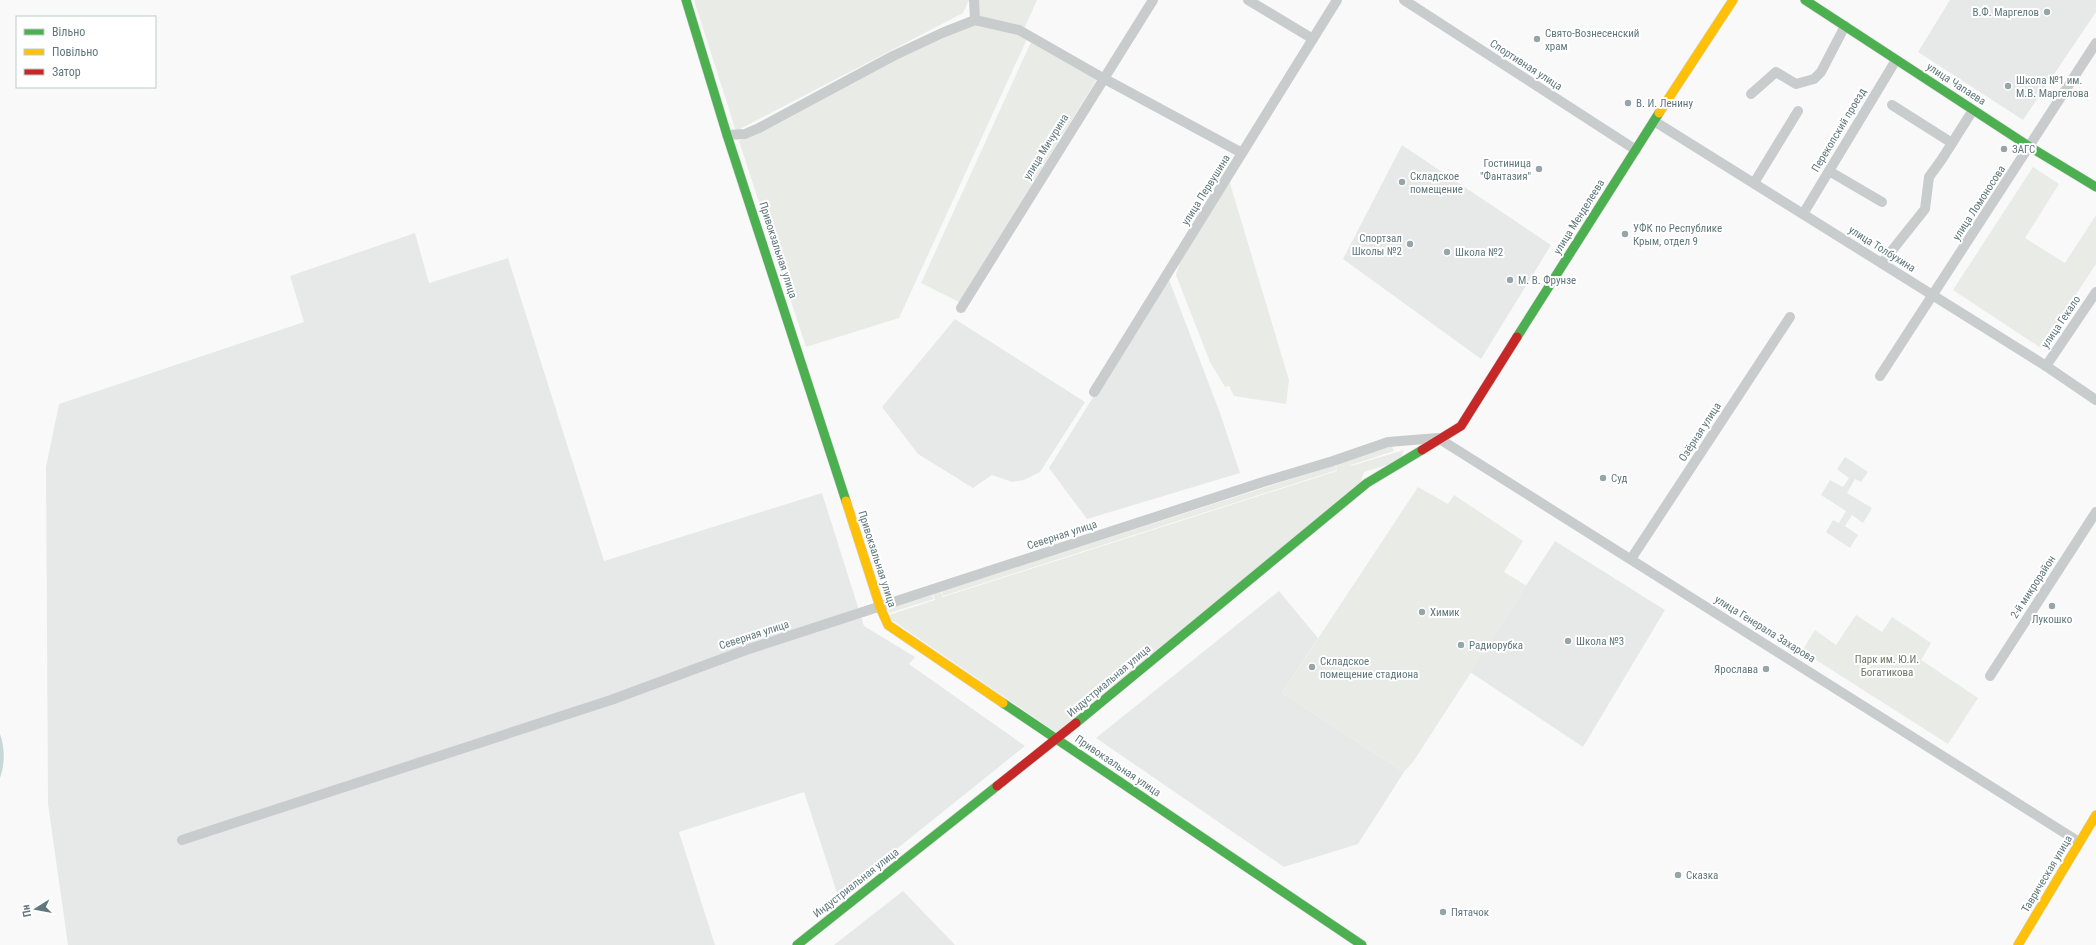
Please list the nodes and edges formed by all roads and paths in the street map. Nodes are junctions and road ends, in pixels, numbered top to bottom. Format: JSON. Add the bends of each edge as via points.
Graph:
{"nodes":[{"id":1,"x":686,"y":0,"type":"edge"},
{"id":2,"x":974,"y":0,"type":"edge"},
{"id":3,"x":1153,"y":0,"type":"edge"},
{"id":4,"x":1248,"y":0,"type":"edge"},
{"id":5,"x":1337,"y":0,"type":"edge"},
{"id":6,"x":1404,"y":0,"type":"edge"},
{"id":7,"x":1733,"y":0,"type":"edge"},
{"id":8,"x":1805,"y":0,"type":"edge"},
{"id":9,"x":974,"y":20,"type":"junction"},
{"id":10,"x":1845,"y":26,"type":"junction"},
{"id":11,"x":1313,"y":39,"type":"junction"},
{"id":12,"x":2096,"y":43,"type":"edge"},
{"id":13,"x":1896,"y":60,"type":"junction"},
{"id":14,"x":1103,"y":78,"type":"junction"},
{"id":15,"x":1751,"y":94,"type":"dead end"},
{"id":16,"x":1892,"y":105,"type":"dead end"},
{"id":17,"x":1973,"y":110,"type":"junction"},
{"id":18,"x":1798,"y":111,"type":"dead end"},
{"id":19,"x":1654,"y":121,"type":"junction"},
{"id":20,"x":727,"y":135,"type":"junction"},
{"id":21,"x":1952,"y":143,"type":"junction"},
{"id":22,"x":2030,"y":147,"type":"junction"},
{"id":23,"x":1636,"y":150,"type":"junction"},
{"id":24,"x":1242,"y":153,"type":"junction"},
{"id":25,"x":1829,"y":171,"type":"junction"},
{"id":26,"x":1754,"y":183,"type":"junction"},
{"id":27,"x":2096,"y":187,"type":"edge"},
{"id":28,"x":1882,"y":202,"type":"dead end"},
{"id":29,"x":1803,"y":214,"type":"junction"},
{"id":30,"x":1882,"y":263,"type":"junction"},
{"id":31,"x":2096,"y":292,"type":"edge"},
{"id":32,"x":1934,"y":295,"type":"junction"},
{"id":33,"x":961,"y":308,"type":"dead end"},
{"id":34,"x":1790,"y":318,"type":"dead end"},
{"id":35,"x":2046,"y":366,"type":"junction"},
{"id":36,"x":1880,"y":376,"type":"dead end"},
{"id":37,"x":1094,"y":392,"type":"dead end"},
{"id":38,"x":2096,"y":400,"type":"edge"},
{"id":39,"x":1438,"y":438,"type":"junction"},
{"id":40,"x":2096,"y":512,"type":"edge"},
{"id":41,"x":1631,"y":559,"type":"junction"},
{"id":42,"x":880,"y":607,"type":"junction"},
{"id":43,"x":1990,"y":676,"type":"dead end"},
{"id":44,"x":1057,"y":739,"type":"junction"},
{"id":45,"x":2096,"y":815,"type":"edge"},
{"id":46,"x":182,"y":840,"type":"dead end"},
{"id":47,"x":2079,"y":842,"type":"junction"},
{"id":48,"x":797,"y":945,"type":"edge"},
{"id":49,"x":1362,"y":945,"type":"edge"},
{"id":50,"x":2018,"y":945,"type":"edge"}],
"edges":[{"from":1,"to":20,"type":"main road","name":"Привокзальная улица"},
{"from":2,"to":9,"type":"street"},
{"from":3,"to":14,"type":"street","name":"улица Мичурина"},
{"from":4,"to":11,"type":"street"},
{"from":5,"to":11,"type":"street","name":"улица Первушина"},
{"from":6,"to":23,"type":"street","name":"Спортивная улица"},
{"from":7,"to":19,"type":"main road","name":"улица Менделеева"},
{"from":8,"to":10,"type":"main road","name":"улица Чапаева"},
{"from":9,"to":14,"type":"street","via":[[1019,30]]},
{"from":9,"to":20,"type":"street","via":[[893,56],[759,128],[745,134]]},
{"from":10,"to":13,"type":"main road","name":"улица Чапаева"},
{"from":10,"to":15,"type":"street","via":[[1821,72],[1814,79],[1796,84],[1776,72]]},
{"from":11,"to":24,"type":"street","name":"улица Первушина"},
{"from":12,"to":22,"type":"street","name":"улица Ломоносова"},
{"from":13,"to":17,"type":"main road","name":"улица Чапаева"},
{"from":13,"to":25,"type":"street","name":"Перекопский проезд"},
{"from":14,"to":24,"type":"street"},
{"from":14,"to":33,"type":"street","name":"улица Мичурина"},
{"from":16,"to":21,"type":"street"},
{"from":17,"to":21,"type":"street"},
{"from":17,"to":22,"type":"main road","name":"улица Чапаева"},
{"from":18,"to":26,"type":"street"},
{"from":19,"to":23,"type":"main road","name":"улица Менделеева"},
{"from":19,"to":26,"type":"street","name":"улица Толбухина"},
{"from":20,"to":42,"type":"main road","name":"Привокзальная улица"},
{"from":21,"to":30,"type":"street","via":[[1929,177],[1925,209]]},
{"from":22,"to":27,"type":"main road","name":"улица Чапаева"},
{"from":22,"to":32,"type":"street","name":"улица Ломоносова"},
{"from":23,"to":39,"type":"main road","name":"улица Менделеева","via":[[1461,426]]},
{"from":24,"to":37,"type":"street","name":"улица Первушина"},
{"from":25,"to":28,"type":"street"},
{"from":25,"to":29,"type":"street","name":"Перекопский проезд"},
{"from":26,"to":29,"type":"street","name":"улица Толбухина"},
{"from":29,"to":30,"type":"street","name":"улица Толбухина"},
{"from":30,"to":32,"type":"street","name":"улица Толбухина"},
{"from":31,"to":35,"type":"street","name":"улица Гекало"},
{"from":32,"to":35,"type":"street","name":"улица Толбухина"},
{"from":32,"to":36,"type":"street","name":"улица Ломоносова"},
{"from":34,"to":41,"type":"street","name":"Озёрная улица"},
{"from":35,"to":38,"type":"street","name":"улица Толбухина"},
{"from":39,"to":41,"type":"street","name":"улица Генерала Захарова"},
{"from":39,"to":42,"type":"street","name":"Северная улица","via":[[1388,442]]},
{"from":39,"to":44,"type":"main road","name":"Индустриальная улица","via":[[1367,484]]},
{"from":40,"to":43,"type":"street","name":"2-й микрорайон"},
{"from":41,"to":47,"type":"street","name":"улица Генерала Захарова"},
{"from":42,"to":44,"type":"main road","name":"Привокзальная улица","via":[[888,625]]},
{"from":42,"to":46,"type":"street","name":"Северная улица","via":[[698,667],[611,700]]},
{"from":44,"to":48,"type":"main road","name":"Индустриальная улица"},
{"from":44,"to":49,"type":"main road","name":"Привокзальная улица"},
{"from":45,"to":47,"type":"main road","name":"Таврическая улица"},
{"from":47,"to":50,"type":"main road","name":"Таврическая улица"}]}
